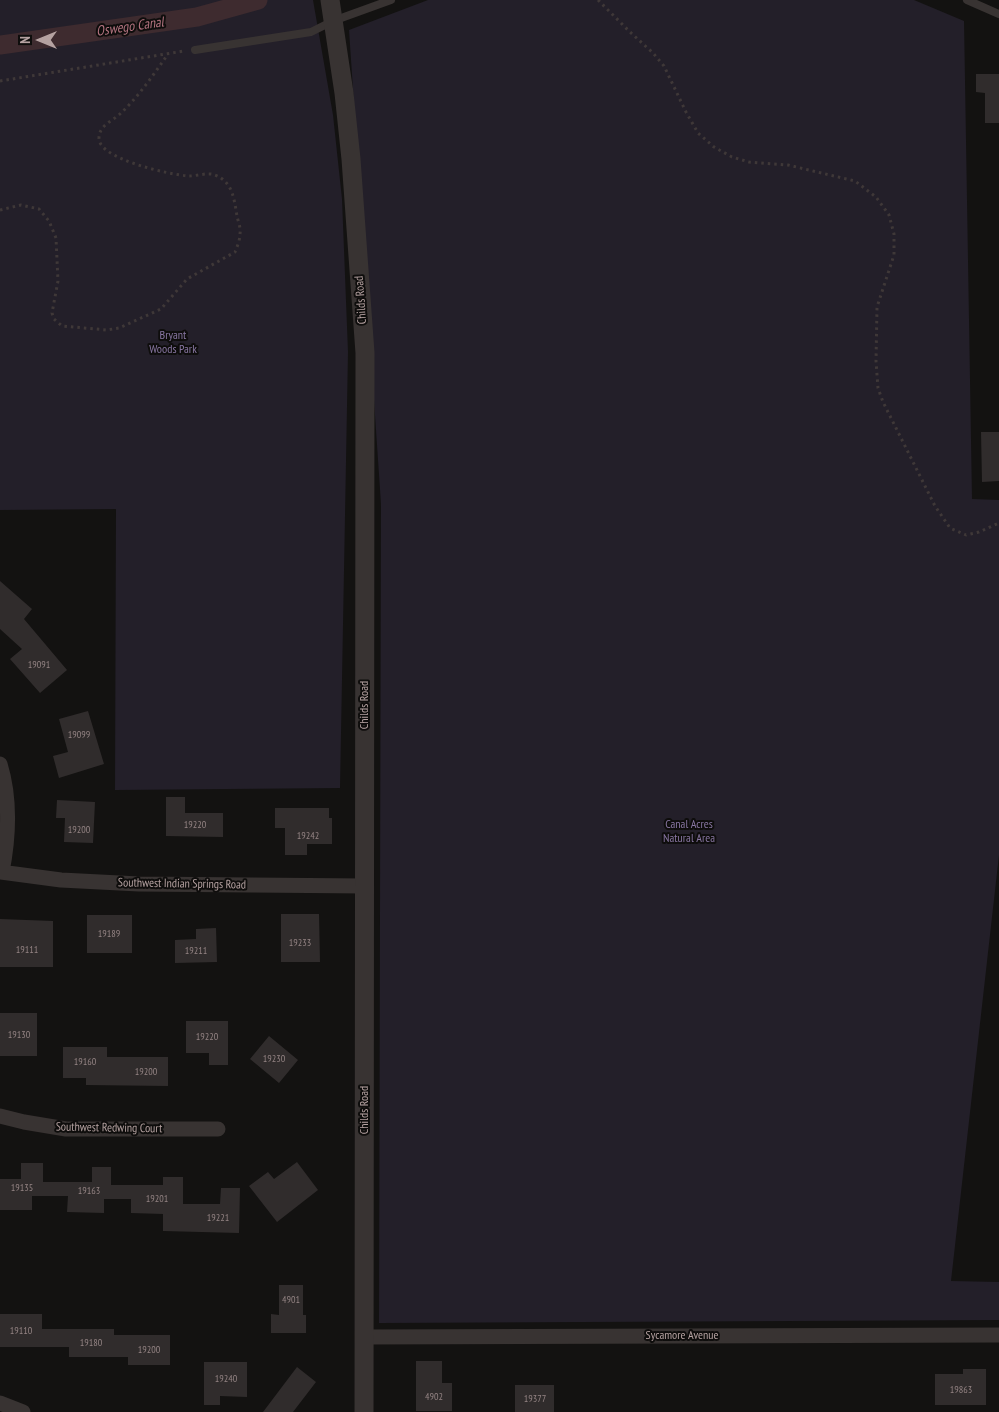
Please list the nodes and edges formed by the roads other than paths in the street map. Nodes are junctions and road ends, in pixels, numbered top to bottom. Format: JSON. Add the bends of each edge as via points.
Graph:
{"nodes":[{"id":1,"x":391,"y":0,"type":"edge"},
{"id":2,"x":967,"y":0,"type":"edge"},
{"id":3,"x":331,"y":8,"type":"edge"},
{"id":4,"x":999,"y":14,"type":"edge"},
{"id":5,"x":195,"y":50,"type":"road end"},
{"id":6,"x":0,"y":764,"type":"edge"},
{"id":7,"x":1,"y":872,"type":"edge"},
{"id":8,"x":365,"y":886,"type":"junction"},
{"id":9,"x":0,"y":1116,"type":"edge"},
{"id":10,"x":218,"y":1129,"type":"dead end"},
{"id":11,"x":999,"y":1335,"type":"edge"},
{"id":12,"x":365,"y":1337,"type":"junction"},
{"id":13,"x":0,"y":1403,"type":"edge"},
{"id":14,"x":23,"y":1412,"type":"edge"},
{"id":15,"x":364,"y":1412,"type":"edge"}],
"edges":[{"from":1,"to":3,"type":"lane"},
{"from":2,"to":4,"type":"lane"},
{"from":3,"to":5,"type":"lane","via":[[311,32]]},
{"from":3,"to":8,"type":"street","name":"Childs Road","via":[[351,158],[364,353]]},
{"from":6,"to":7,"type":"street","via":[[8,810]]},
{"from":7,"to":8,"type":"street","name":"Southwest Indian Springs Road","via":[[61,880],[139,884]]},
{"from":8,"to":12,"type":"street","name":"Childs Road"},
{"from":9,"to":10,"type":"street","name":"Southwest Redwing Court","via":[[66,1129]]},
{"from":11,"to":12,"type":"street","name":"Sycamore Avenue"},
{"from":12,"to":15,"type":"street","name":"Childs Road"},
{"from":13,"to":14,"type":"street"}]}
